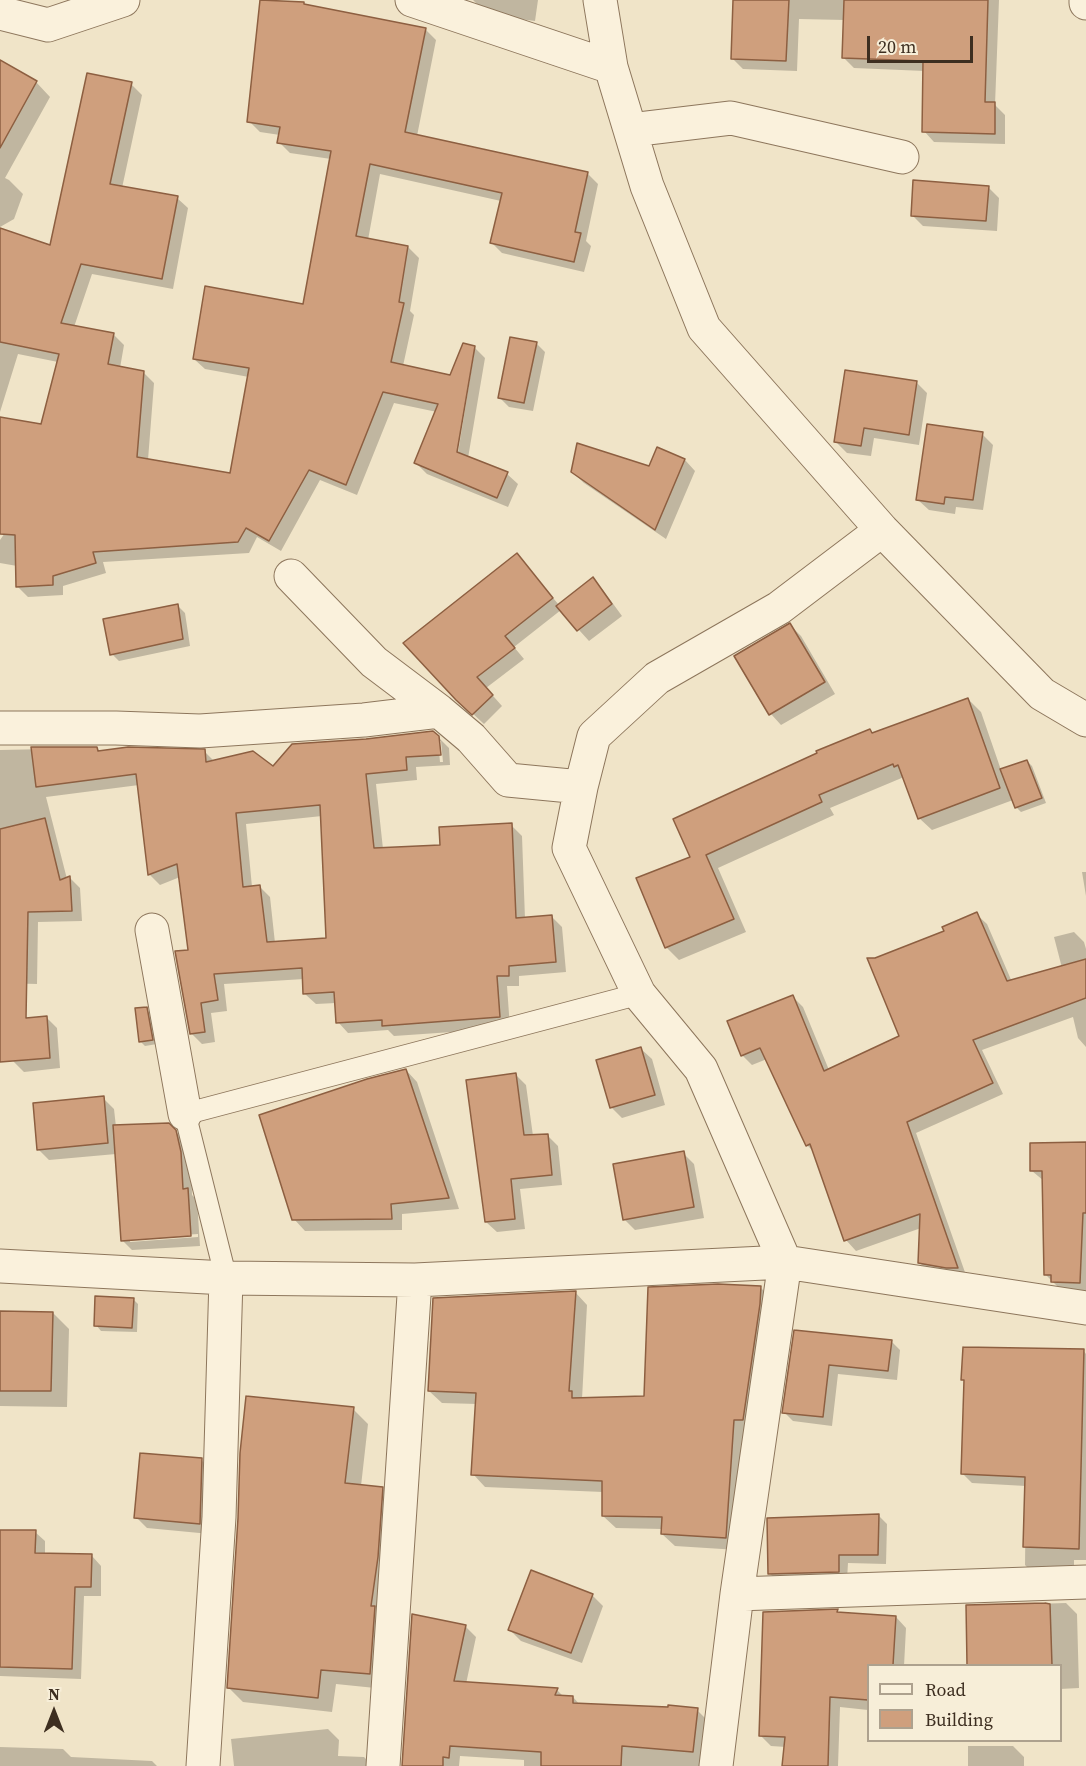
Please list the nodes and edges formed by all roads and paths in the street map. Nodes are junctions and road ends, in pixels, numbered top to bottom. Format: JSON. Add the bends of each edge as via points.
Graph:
{"nodes":[{"id":1,"x":123,"y":0,"type":"edge"},
{"id":2,"x":412,"y":0,"type":"edge"},
{"id":3,"x":600,"y":0,"type":"edge"},
{"id":4,"x":0,"y":13,"type":"edge"},
{"id":5,"x":611,"y":67,"type":"junction"},
{"id":6,"x":631,"y":130,"type":"junction"},
{"id":7,"x":902,"y":157,"type":"dead end"},
{"id":8,"x":882,"y":530,"type":"junction"},
{"id":9,"x":291,"y":576,"type":"dead end"},
{"id":10,"x":439,"y":711,"type":"junction"},
{"id":11,"x":1086,"y":720,"type":"edge"},
{"id":12,"x":0,"y":728,"type":"edge"},
{"id":13,"x":580,"y":787,"type":"junction"},
{"id":14,"x":152,"y":930,"type":"dead end"},
{"id":15,"x":639,"y":994,"type":"junction"},
{"id":16,"x":185,"y":1114,"type":"junction"},
{"id":17,"x":785,"y":1262,"type":"junction"},
{"id":18,"x":0,"y":1266,"type":"edge"},
{"id":19,"x":226,"y":1278,"type":"junction"},
{"id":20,"x":415,"y":1280,"type":"junction"},
{"id":21,"x":1086,"y":1308,"type":"edge"},
{"id":22,"x":1086,"y":1582,"type":"edge"},
{"id":23,"x":737,"y":1594,"type":"junction"},
{"id":24,"x":203,"y":1766,"type":"edge"},
{"id":25,"x":383,"y":1766,"type":"edge"},
{"id":26,"x":716,"y":1766,"type":"edge"}],
"edges":[{"from":1,"to":4,"type":"street","via":[[48,25]]},
{"from":2,"to":5,"type":"street"},
{"from":3,"to":5,"type":"street"},
{"from":5,"to":6,"type":"street"},
{"from":6,"to":7,"type":"street","via":[[731,118]]},
{"from":6,"to":8,"type":"street","via":[[647,186],[705,328]]},
{"from":8,"to":11,"type":"street","via":[[1042,694]]},
{"from":8,"to":13,"type":"street","via":[[779,608],[657,678],[594,736]]},
{"from":9,"to":10,"type":"street","via":[[374,662]]},
{"from":10,"to":12,"type":"street","via":[[201,731]]},
{"from":10,"to":13,"type":"street","via":[[471,738],[508,780]]},
{"from":13,"to":15,"type":"street","via":[[569,848]]},
{"from":14,"to":16,"type":"street"},
{"from":15,"to":16,"type":"lane"},
{"from":15,"to":17,"type":"street","via":[[701,1069]]},
{"from":16,"to":19,"type":"lane"},
{"from":17,"to":20,"type":"street"},
{"from":17,"to":21,"type":"street"},
{"from":17,"to":23,"type":"street"},
{"from":18,"to":19,"type":"street"},
{"from":19,"to":20,"type":"street"},
{"from":19,"to":24,"type":"street","via":[[219,1517]]},
{"from":20,"to":25,"type":"street"},
{"from":22,"to":23,"type":"street"},
{"from":23,"to":26,"type":"street"}]}
